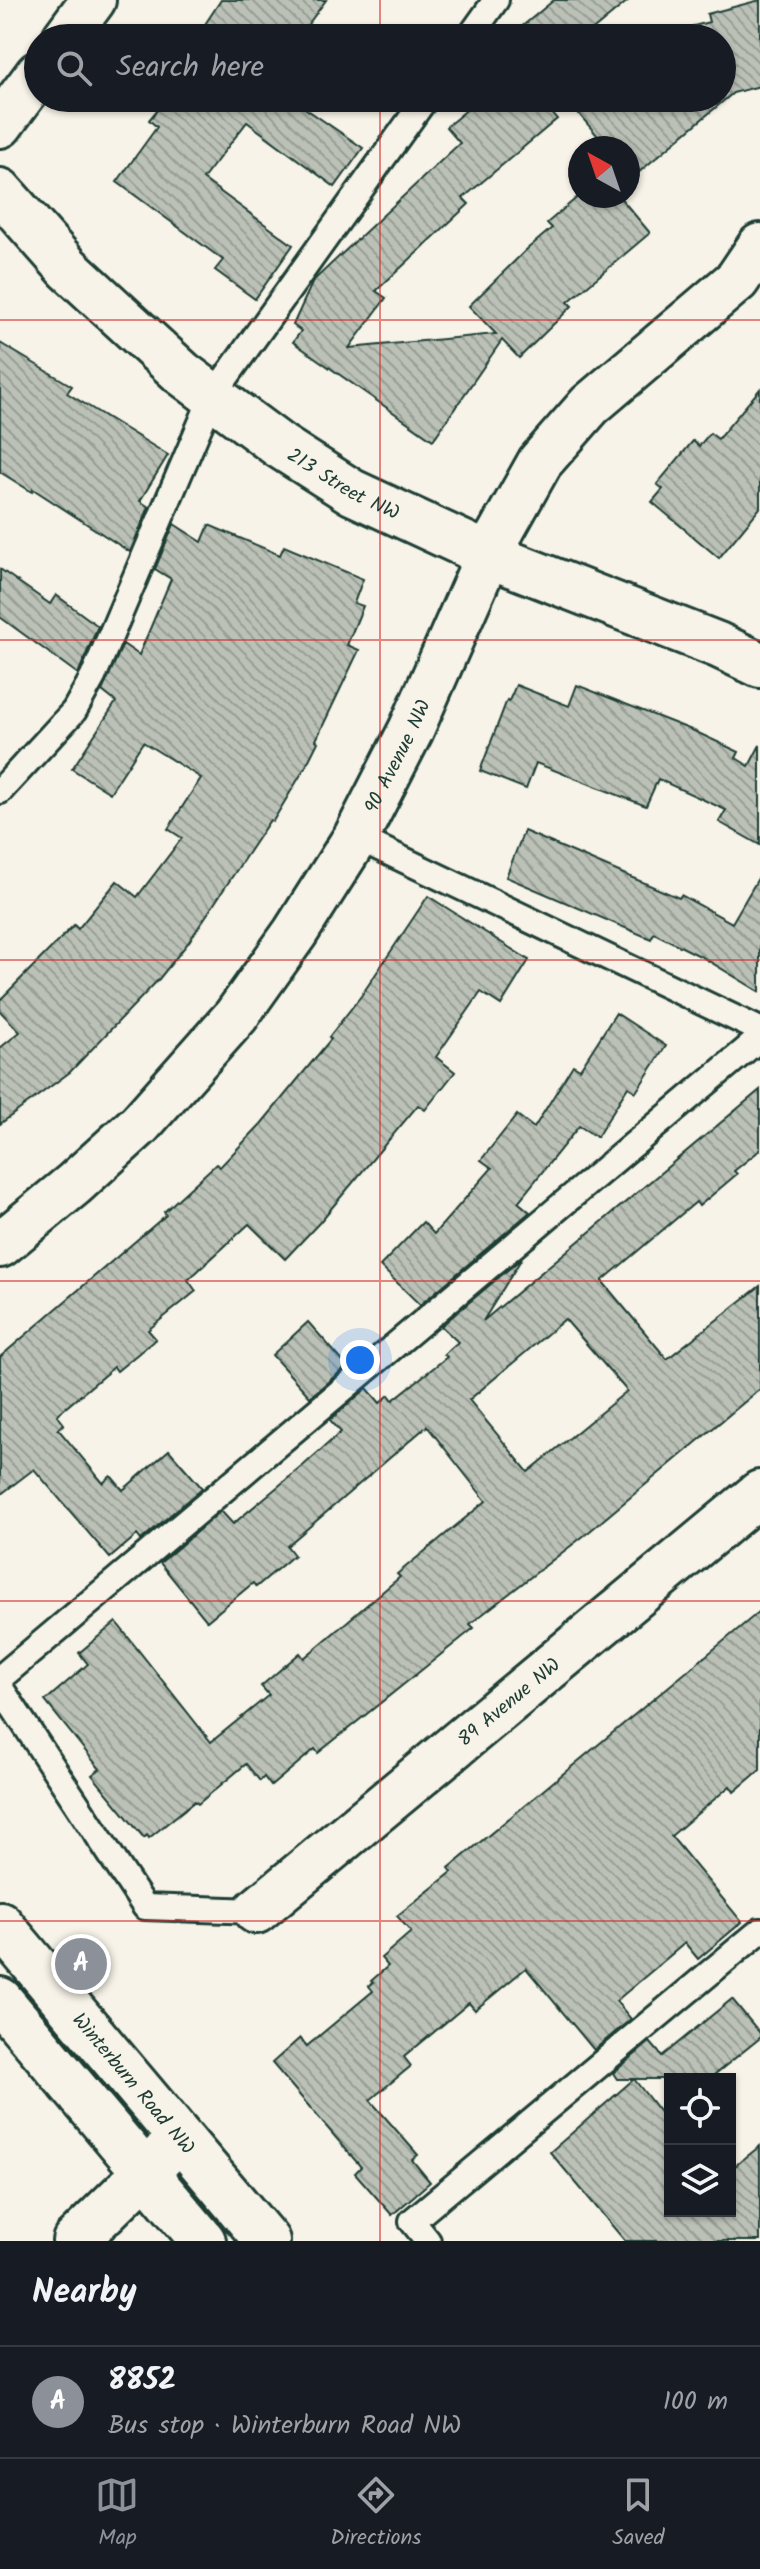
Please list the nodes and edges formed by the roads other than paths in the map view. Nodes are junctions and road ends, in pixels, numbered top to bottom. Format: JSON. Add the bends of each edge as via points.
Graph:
{"nodes":[{"id":1,"x":93,"y":0,"type":"edge"},
{"id":2,"x":496,"y":0,"type":"edge"},
{"id":3,"x":75,"y":24,"type":"edge"},
{"id":4,"x":479,"y":24,"type":"edge"},
{"id":5,"x":24,"y":93,"type":"edge"},
{"id":6,"x":416,"y":112,"type":"edge"},
{"id":7,"x":0,"y":125,"type":"edge"},
{"id":8,"x":0,"y":191,"type":"edge"},
{"id":9,"x":760,"y":246,"type":"edge"},
{"id":10,"x":212,"y":397,"type":"junction"},
{"id":11,"x":488,"y":555,"type":"junction"},
{"id":12,"x":760,"y":665,"type":"edge"},
{"id":13,"x":0,"y":791,"type":"edge"},
{"id":14,"x":356,"y":837,"type":"junction"},
{"id":15,"x":760,"y":1030,"type":"edge"},
{"id":16,"x":760,"y":1038,"type":"edge"},
{"id":17,"x":0,"y":1245,"type":"edge"},
{"id":18,"x":760,"y":1493,"type":"edge"},
{"id":19,"x":0,"y":1678,"type":"edge"},
{"id":20,"x":0,"y":1687,"type":"edge"},
{"id":21,"x":256,"y":1911,"type":"joint"},
{"id":22,"x":0,"y":1924,"type":"edge"},
{"id":23,"x":760,"y":1931,"type":"edge"},
{"id":24,"x":0,"y":2000,"type":"edge"},
{"id":25,"x":181,"y":2138,"type":"junction"},
{"id":26,"x":144,"y":2172,"type":"junction"},
{"id":27,"x":261,"y":2239,"type":"edge"},
{"id":28,"x":75,"y":2241,"type":"edge"},
{"id":29,"x":203,"y":2241,"type":"edge"},
{"id":30,"x":428,"y":2241,"type":"edge"}],
"edges":[{"from":1,"to":3,"type":"street"},
{"from":2,"to":4,"type":"lane"},
{"from":5,"to":7,"type":"street"},
{"from":6,"to":10,"type":"lane"},
{"from":8,"to":10,"type":"street","name":"213 Street NW","via":[[68,268]]},
{"from":9,"to":11,"type":"street","name":"90 Avenue NW","via":[[737,280],[590,405],[540,462]]},
{"from":10,"to":11,"type":"street","name":"213 Street NW","via":[[352,492]]},
{"from":10,"to":13,"type":"lane","via":[[93,677],[74,711]]},
{"from":11,"to":12,"type":"street","name":"213 Street NW"},
{"from":11,"to":14,"type":"street","name":"90 Avenue NW","via":[[411,730]]},
{"from":14,"to":15,"type":"lane"},
{"from":14,"to":17,"type":"street","name":"90 Avenue NW","via":[[236,1016],[140,1124]]},
{"from":16,"to":19,"type":"lane"},
{"from":18,"to":21,"type":"street","name":"89 Avenue NW"},
{"from":20,"to":21,"type":"lane","via":[[145,1907]]},
{"from":22,"to":25,"type":"street","name":"Winterburn Road NW"},
{"from":23,"to":30,"type":"lane","via":[[412,2221]]},
{"from":24,"to":26,"type":"street"},
{"from":25,"to":26,"type":"street"},
{"from":25,"to":27,"type":"street","name":"Winterburn Road NW"},
{"from":26,"to":28,"type":"street"},
{"from":26,"to":29,"type":"street"}]}
